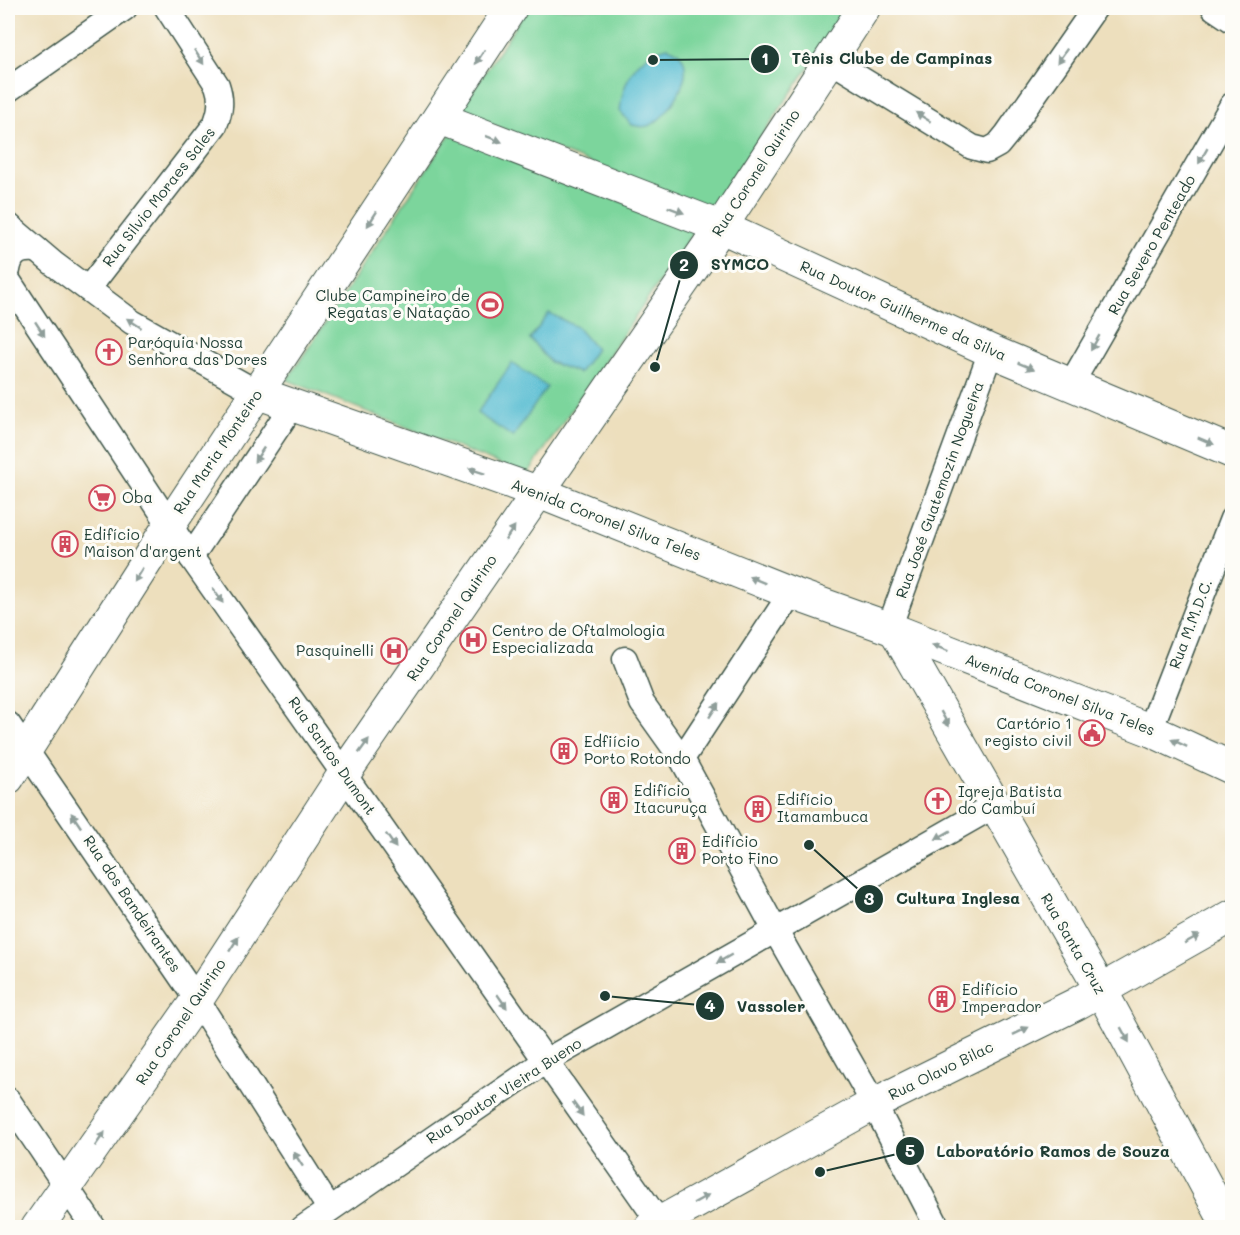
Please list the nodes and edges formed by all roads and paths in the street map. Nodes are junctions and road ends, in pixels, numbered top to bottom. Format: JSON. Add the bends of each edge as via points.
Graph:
{"nodes":[{"id":1,"x":125,"y":8,"type":"edge"},
{"id":2,"x":167,"y":8,"type":"edge"},
{"id":3,"x":512,"y":8,"type":"edge"},
{"id":4,"x":864,"y":8,"type":"edge"},
{"id":5,"x":1095,"y":8,"type":"edge"},
{"id":6,"x":1214,"y":8,"type":"edge"},
{"id":7,"x":1233,"y":20,"type":"edge"},
{"id":8,"x":830,"y":60,"type":"junction"},
{"id":9,"x":8,"y":90,"type":"edge"},
{"id":10,"x":1233,"y":105,"type":"edge"},
{"id":11,"x":439,"y":118,"type":"junction"},
{"id":12,"x":8,"y":225,"type":"edge"},
{"id":13,"x":721,"y":227,"type":"junction"},
{"id":14,"x":37,"y":250,"type":"junction"},
{"id":15,"x":8,"y":270,"type":"edge"},
{"id":16,"x":8,"y":280,"type":"edge"},
{"id":17,"x":88,"y":289,"type":"junction"},
{"id":18,"x":991,"y":351,"type":"junction"},
{"id":19,"x":1071,"y":384,"type":"junction"},
{"id":20,"x":258,"y":393,"type":"junction"},
{"id":21,"x":292,"y":406,"type":"junction"},
{"id":22,"x":1233,"y":452,"type":"edge"},
{"id":23,"x":538,"y":492,"type":"junction"},
{"id":24,"x":1233,"y":519,"type":"edge"},
{"id":25,"x":169,"y":526,"type":"junction"},
{"id":26,"x":191,"y":557,"type":"junction"},
{"id":27,"x":791,"y":593,"type":"junction"},
{"id":28,"x":892,"y":630,"type":"junction"},
{"id":29,"x":625,"y":659,"type":"dead end"},
{"id":30,"x":8,"y":724,"type":"edge"},
{"id":31,"x":1150,"y":730,"type":"junction"},
{"id":32,"x":27,"y":751,"type":"junction"},
{"id":33,"x":682,"y":759,"type":"junction"},
{"id":34,"x":1233,"y":768,"type":"edge"},
{"id":35,"x":344,"y":774,"type":"junction"},
{"id":36,"x":8,"y":778,"type":"edge"},
{"id":37,"x":994,"y":806,"type":"junction"},
{"id":38,"x":1233,"y":916,"type":"edge"},
{"id":39,"x":775,"y":930,"type":"junction"},
{"id":40,"x":1101,"y":990,"type":"junction"},
{"id":41,"x":197,"y":1000,"type":"junction"},
{"id":42,"x":544,"y":1062,"type":"junction"},
{"id":43,"x":8,"y":1100,"type":"edge"},
{"id":44,"x":874,"y":1104,"type":"junction"},
{"id":45,"x":66,"y":1187,"type":"junction"},
{"id":46,"x":329,"y":1208,"type":"junction"},
{"id":47,"x":1230,"y":1224,"type":"edge"},
{"id":48,"x":657,"y":1226,"type":"edge"},
{"id":49,"x":37,"y":1227,"type":"edge"},
{"id":50,"x":94,"y":1227,"type":"edge"},
{"id":51,"x":303,"y":1227,"type":"edge"},
{"id":52,"x":938,"y":1227,"type":"edge"}],
"edges":[{"from":1,"to":9,"type":"street"},
{"from":2,"to":17,"type":"street","name":"Rua Silvio Moraes Sales","one_way":true,"via":[[217,85],[222,99],[220,112],[215,125]]},
{"from":3,"to":11,"type":"main road","name":"Rua Maria Monteiro","one_way":true},
{"from":4,"to":8,"type":"main road","name":"Rua Coronel Quirino"},
{"from":5,"to":8,"type":"street","one_way":true,"via":[[1007,134],[987,151],[972,147]]},
{"from":6,"to":7,"type":"street"},
{"from":8,"to":13,"type":"main road","name":"Rua Coronel Quirino"},
{"from":10,"to":19,"type":"street","name":"Rua Severo Penteado","one_way":true},
{"from":11,"to":13,"type":"main road","name":"Rua Doutor Guilherme da Silva","one_way":true},
{"from":11,"to":20,"type":"main road","name":"Rua Maria Monteiro","one_way":true},
{"from":12,"to":14,"type":"street","name":"Avenida Coronel Silva Teles"},
{"from":13,"to":18,"type":"main road","name":"Rua Doutor Guilherme da Silva"},
{"from":13,"to":23,"type":"main road","name":"Rua Coronel Quirino"},
{"from":14,"to":15,"type":"street","via":[[21,249],[11,258]]},
{"from":14,"to":17,"type":"street","name":"Avenida Coronel Silva Teles"},
{"from":16,"to":25,"type":"street","name":"Rua Santos Dumont","one_way":true},
{"from":20,"to":17,"type":"street","name":"Avenida Coronel Silva Teles","one_way":true,"via":[[132,322]]},
{"from":18,"to":19,"type":"main road","name":"Rua Doutor Guilherme da Silva","one_way":true},
{"from":18,"to":28,"type":"street","name":"Rua José Guatemozin Nogueira"},
{"from":19,"to":22,"type":"main road","name":"Rua Doutor Guilherme da Silva","one_way":true},
{"from":20,"to":21,"type":"main road","name":"Avenida Coronel Silva Teles"},
{"from":20,"to":25,"type":"main road","name":"Rua Maria Monteiro"},
{"from":23,"to":21,"type":"main road","name":"Avenida Coronel Silva Teles","one_way":true},
{"from":21,"to":26,"type":"street","one_way":true},
{"from":27,"to":23,"type":"main road","name":"Avenida Coronel Silva Teles","one_way":true},
{"from":35,"to":23,"type":"main road","name":"Rua Coronel Quirino","one_way":true},
{"from":24,"to":31,"type":"street","name":"Rua M.M.D.C."},
{"from":25,"to":26,"type":"street","name":"Rua Santos Dumont"},
{"from":25,"to":32,"type":"main road","name":"Rua Maria Monteiro","one_way":true},
{"from":26,"to":35,"type":"street","name":"Rua Santos Dumont","one_way":true},
{"from":27,"to":28,"type":"main road","name":"Avenida Coronel Silva Teles"},
{"from":33,"to":27,"type":"street","one_way":true},
{"from":31,"to":28,"type":"main road","name":"Avenida Coronel Silva Teles","one_way":true},
{"from":28,"to":37,"type":"main road","name":"Rua Santa Cruz","one_way":true},
{"from":29,"to":33,"type":"street","via":[[642,703]]},
{"from":30,"to":32,"type":"street","name":"Rua dos Bandeirantes"},
{"from":34,"to":31,"type":"main road","name":"Avenida Coronel Silva Teles","one_way":true},
{"from":32,"to":36,"type":"main road","name":"Rua Maria Monteiro"},
{"from":41,"to":32,"type":"street","name":"Rua dos Bandeirantes","one_way":true},
{"from":33,"to":39,"type":"street"},
{"from":41,"to":35,"type":"main road","name":"Rua Coronel Quirino","one_way":true},
{"from":35,"to":42,"type":"street","name":"Rua Santos Dumont","one_way":true},
{"from":37,"to":39,"type":"street","name":"Rua Doutor Vieira Bueno","one_way":true},
{"from":37,"to":40,"type":"main road","name":"Rua Santa Cruz"},
{"from":40,"to":38,"type":"main road","name":"Rua Olavo Bilac","one_way":true},
{"from":39,"to":42,"type":"street","name":"Rua Doutor Vieira Bueno","one_way":true},
{"from":39,"to":44,"type":"street"},
{"from":44,"to":40,"type":"main road","name":"Rua Olavo Bilac","one_way":true},
{"from":40,"to":47,"type":"main road","name":"Rua Santa Cruz","one_way":true},
{"from":45,"to":41,"type":"main road","name":"Rua Coronel Quirino","one_way":true},
{"from":46,"to":41,"type":"street","name":"Rua dos Bandeirantes","one_way":true},
{"from":42,"to":46,"type":"street","name":"Rua Doutor Vieira Bueno"},
{"from":42,"to":48,"type":"street","name":"Rua Santos Dumont","one_way":true},
{"from":43,"to":45,"type":"street"},
{"from":48,"to":44,"type":"main road","name":"Rua Olavo Bilac","one_way":true},
{"from":44,"to":52,"type":"street"},
{"from":45,"to":49,"type":"main road","name":"Rua Coronel Quirino"},
{"from":45,"to":50,"type":"street"},
{"from":46,"to":51,"type":"street","name":"Rua Doutor Vieira Bueno"}]}
